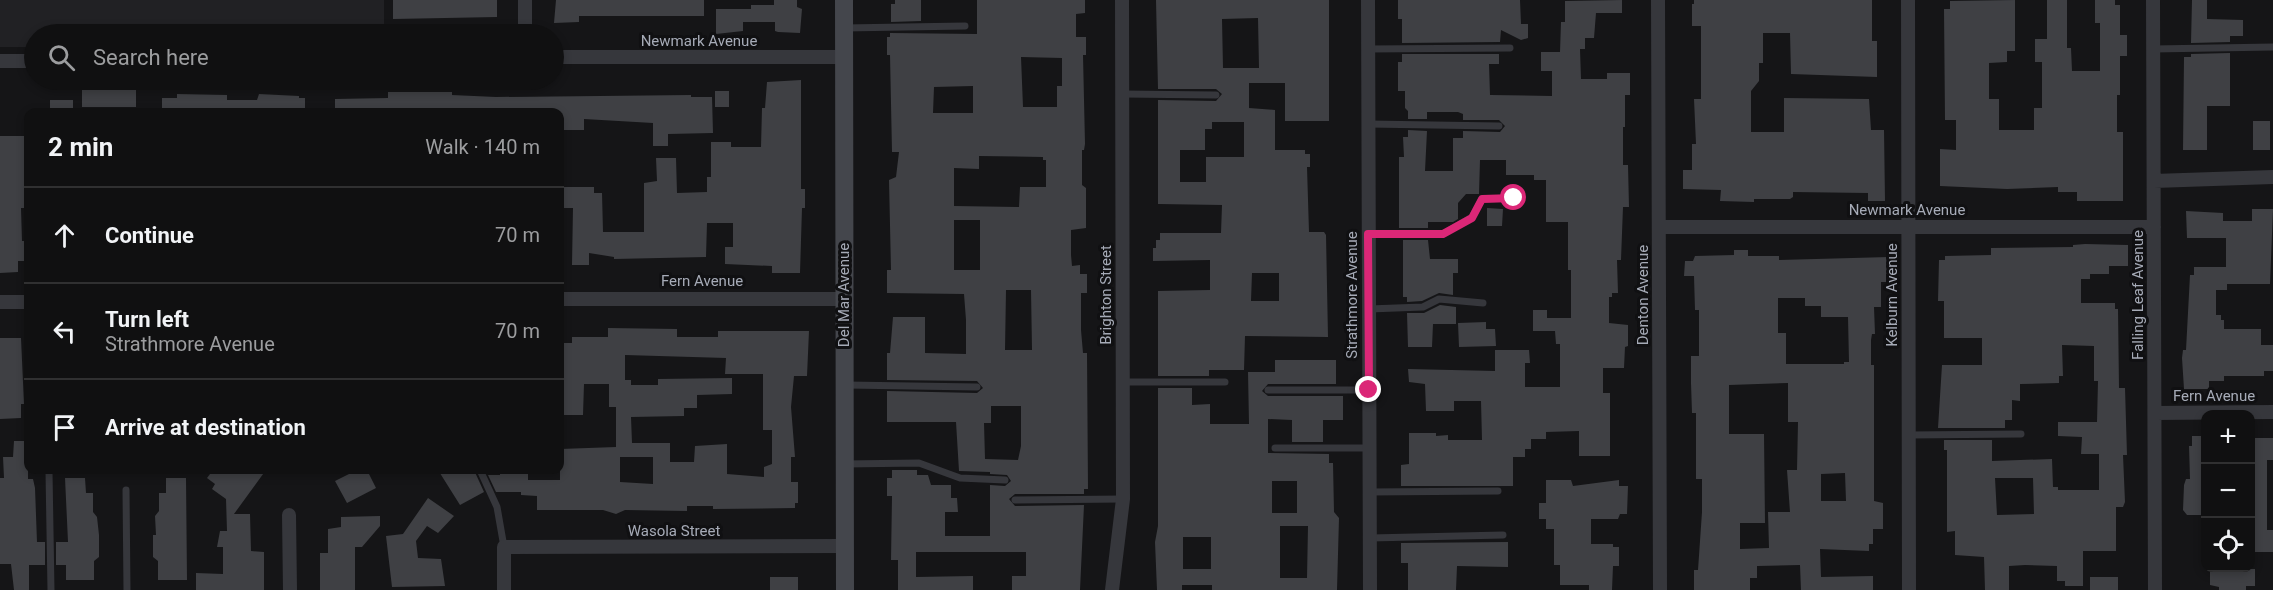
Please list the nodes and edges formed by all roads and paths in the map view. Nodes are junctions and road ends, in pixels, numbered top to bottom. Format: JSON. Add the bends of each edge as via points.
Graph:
{"nodes":[{"id":1,"x":525,"y":0,"type":"edge"},
{"id":2,"x":844,"y":0,"type":"edge"},
{"id":3,"x":1122,"y":0,"type":"edge"},
{"id":4,"x":1368,"y":0,"type":"edge"},
{"id":5,"x":1658,"y":0,"type":"edge"},
{"id":6,"x":1908,"y":0,"type":"edge"},
{"id":7,"x":2153,"y":0,"type":"edge"},
{"id":8,"x":525,"y":24,"type":"edge"},
{"id":9,"x":965,"y":26,"type":"dead end"},
{"id":10,"x":844,"y":28,"type":"junction"},
{"id":11,"x":2273,"y":47,"type":"edge"},
{"id":12,"x":1510,"y":48,"type":"dead end"},
{"id":13,"x":2153,"y":49,"type":"junction"},
{"id":14,"x":1368,"y":50,"type":"junction"},
{"id":15,"x":564,"y":57,"type":"edge"},
{"id":16,"x":844,"y":57,"type":"junction"},
{"id":17,"x":0,"y":61,"type":"edge"},
{"id":18,"x":24,"y":61,"type":"edge"},
{"id":19,"x":1122,"y":94,"type":"junction"},
{"id":20,"x":1216,"y":95,"type":"dead end"},
{"id":21,"x":1368,"y":124,"type":"junction"},
{"id":22,"x":1499,"y":126,"type":"dead end"},
{"id":23,"x":2273,"y":177,"type":"edge"},
{"id":24,"x":2154,"y":181,"type":"junction"},
{"id":25,"x":1514,"y":198,"type":"dead end"},
{"id":26,"x":1909,"y":226,"type":"junction"},
{"id":27,"x":1659,"y":227,"type":"junction"},
{"id":28,"x":2154,"y":227,"type":"junction"},
{"id":29,"x":1368,"y":234,"type":"junction"},
{"id":30,"x":564,"y":298,"type":"edge"},
{"id":31,"x":844,"y":299,"type":"junction"},
{"id":32,"x":0,"y":302,"type":"edge"},
{"id":33,"x":24,"y":302,"type":"edge"},
{"id":34,"x":1482,"y":303,"type":"dead end"},
{"id":35,"x":1369,"y":309,"type":"junction"},
{"id":36,"x":1123,"y":382,"type":"junction"},
{"id":37,"x":1225,"y":382,"type":"dead end"},
{"id":38,"x":844,"y":385,"type":"junction"},
{"id":39,"x":977,"y":387,"type":"dead end"},
{"id":40,"x":1268,"y":390,"type":"dead end"},
{"id":41,"x":1369,"y":390,"type":"junction"},
{"id":42,"x":2155,"y":412,"type":"junction"},
{"id":43,"x":2273,"y":412,"type":"edge"},
{"id":44,"x":2021,"y":434,"type":"dead end"},
{"id":45,"x":1909,"y":435,"type":"junction"},
{"id":46,"x":1275,"y":448,"type":"dead end"},
{"id":47,"x":1369,"y":448,"type":"junction"},
{"id":48,"x":845,"y":464,"type":"junction"},
{"id":49,"x":50,"y":474,"type":"edge"},
{"id":50,"x":482,"y":474,"type":"edge"},
{"id":51,"x":1005,"y":480,"type":"dead end"},
{"id":52,"x":126,"y":490,"type":"dead end"},
{"id":53,"x":1498,"y":491,"type":"dead end"},
{"id":54,"x":1370,"y":492,"type":"junction"},
{"id":55,"x":1015,"y":500,"type":"dead end"},
{"id":56,"x":1123,"y":500,"type":"junction"},
{"id":57,"x":290,"y":515,"type":"dead end"},
{"id":58,"x":1503,"y":535,"type":"dead end"},
{"id":59,"x":1370,"y":538,"type":"junction"},
{"id":60,"x":844,"y":546,"type":"junction"},
{"id":61,"x":504,"y":547,"type":"junction"},
{"id":62,"x":51,"y":590,"type":"edge"},
{"id":63,"x":127,"y":590,"type":"edge"},
{"id":64,"x":290,"y":590,"type":"edge"},
{"id":65,"x":504,"y":590,"type":"edge"},
{"id":66,"x":845,"y":590,"type":"edge"},
{"id":67,"x":1112,"y":590,"type":"edge"},
{"id":68,"x":1370,"y":590,"type":"edge"},
{"id":69,"x":1660,"y":590,"type":"edge"},
{"id":70,"x":1909,"y":590,"type":"edge"},
{"id":71,"x":2155,"y":590,"type":"edge"}],
"edges":[{"from":1,"to":8,"type":"street"},
{"from":2,"to":10,"type":"main road","name":"Del Mar Avenue"},
{"from":3,"to":19,"type":"street","name":"Brighton Street"},
{"from":4,"to":14,"type":"street","name":"Strathmore Avenue"},
{"from":5,"to":27,"type":"street","name":"Denton Avenue"},
{"from":6,"to":26,"type":"street","name":"Kelburn Avenue"},
{"from":7,"to":13,"type":"street","name":"Falling Leaf Avenue"},
{"from":9,"to":10,"type":"lane"},
{"from":10,"to":16,"type":"main road","name":"Del Mar Avenue"},
{"from":11,"to":13,"type":"lane"},
{"from":12,"to":14,"type":"lane"},
{"from":13,"to":24,"type":"street","name":"Falling Leaf Avenue"},
{"from":14,"to":21,"type":"street","name":"Strathmore Avenue"},
{"from":15,"to":16,"type":"street","name":"Newmark Avenue"},
{"from":16,"to":31,"type":"main road","name":"Del Mar Avenue"},
{"from":17,"to":18,"type":"street"},
{"from":19,"to":20,"type":"lane"},
{"from":19,"to":36,"type":"street","name":"Brighton Street"},
{"from":21,"to":22,"type":"lane"},
{"from":21,"to":29,"type":"street","name":"Strathmore Avenue"},
{"from":23,"to":24,"type":"street"},
{"from":24,"to":28,"type":"street","name":"Falling Leaf Avenue"},
{"from":25,"to":29,"type":"lane","via":[[1482,199],[1472,218],[1443,234]]},
{"from":26,"to":27,"type":"street","name":"Newmark Avenue"},
{"from":26,"to":28,"type":"street","name":"Newmark Avenue"},
{"from":26,"to":45,"type":"street","name":"Kelburn Avenue"},
{"from":27,"to":69,"type":"street","name":"Denton Avenue"},
{"from":28,"to":42,"type":"street","name":"Falling Leaf Avenue"},
{"from":29,"to":35,"type":"street","name":"Strathmore Avenue"},
{"from":30,"to":31,"type":"street","name":"Fern Avenue"},
{"from":31,"to":38,"type":"main road","name":"Del Mar Avenue"},
{"from":32,"to":33,"type":"street"},
{"from":34,"to":35,"type":"lane","via":[[1439,299],[1424,307]]},
{"from":35,"to":41,"type":"street","name":"Strathmore Avenue"},
{"from":36,"to":37,"type":"lane"},
{"from":36,"to":56,"type":"street","name":"Brighton Street"},
{"from":38,"to":39,"type":"lane"},
{"from":38,"to":48,"type":"main road","name":"Del Mar Avenue"},
{"from":40,"to":41,"type":"lane"},
{"from":41,"to":47,"type":"street","name":"Strathmore Avenue"},
{"from":42,"to":43,"type":"street","name":"Fern Avenue"},
{"from":42,"to":71,"type":"street","name":"Falling Leaf Avenue"},
{"from":44,"to":45,"type":"lane"},
{"from":45,"to":70,"type":"street","name":"Kelburn Avenue"},
{"from":46,"to":47,"type":"lane"},
{"from":47,"to":54,"type":"street","name":"Strathmore Avenue"},
{"from":48,"to":51,"type":"lane","via":[[919,463],[960,478]]},
{"from":48,"to":60,"type":"main road","name":"Del Mar Avenue"},
{"from":49,"to":62,"type":"lane"},
{"from":50,"to":61,"type":"lane","via":[[496,507]]},
{"from":52,"to":63,"type":"lane"},
{"from":53,"to":54,"type":"lane"},
{"from":54,"to":59,"type":"street","name":"Strathmore Avenue"},
{"from":55,"to":56,"type":"lane"},
{"from":56,"to":67,"type":"street","name":"Brighton Street"},
{"from":57,"to":64,"type":"street"},
{"from":58,"to":59,"type":"lane"},
{"from":59,"to":68,"type":"street","name":"Strathmore Avenue"},
{"from":60,"to":61,"type":"street","name":"Wasola Street"},
{"from":60,"to":66,"type":"main road","name":"Del Mar Avenue"},
{"from":61,"to":65,"type":"street"}]}
